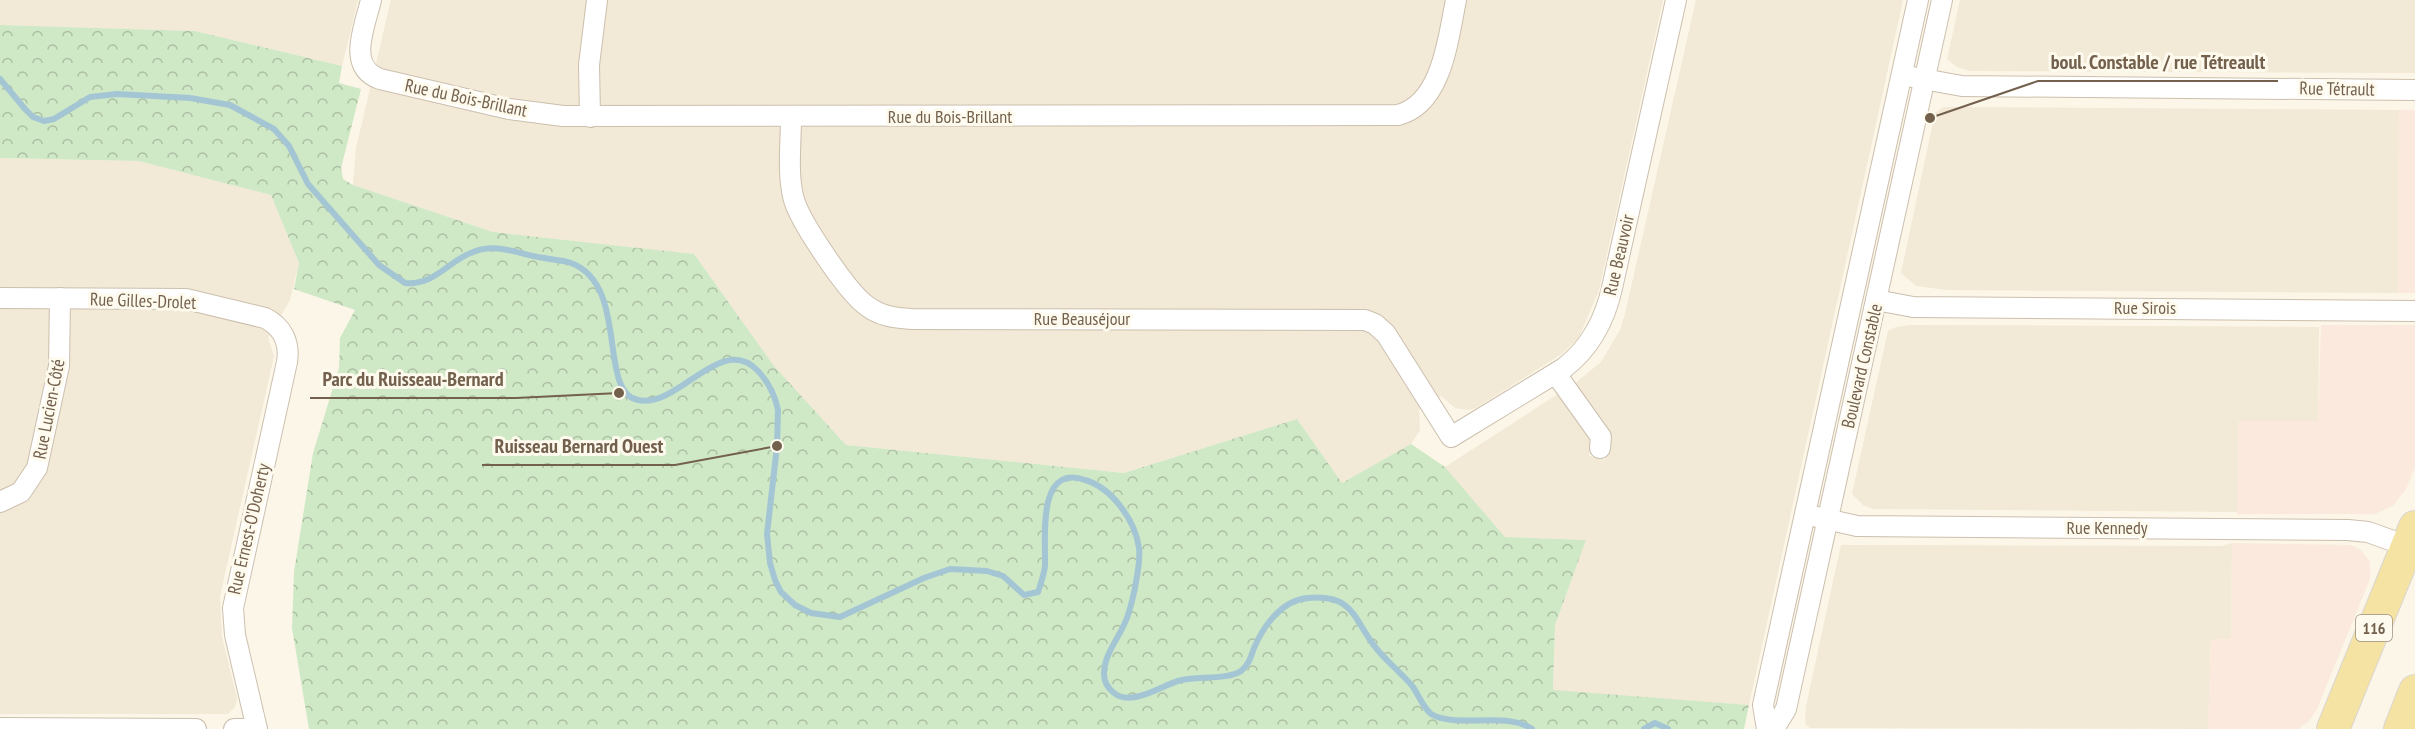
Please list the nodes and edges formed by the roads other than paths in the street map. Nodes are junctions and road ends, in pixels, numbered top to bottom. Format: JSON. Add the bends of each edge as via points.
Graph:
{"nodes":[{"id":1,"x":370,"y":0,"type":"edge"},
{"id":2,"x":597,"y":0,"type":"edge"},
{"id":3,"x":1456,"y":0,"type":"edge"},
{"id":4,"x":1676,"y":0,"type":"edge"},
{"id":5,"x":1918,"y":0,"type":"edge"},
{"id":6,"x":1942,"y":0,"type":"edge"},
{"id":7,"x":1901,"y":74,"type":"junction"},
{"id":8,"x":1924,"y":79,"type":"junction"},
{"id":9,"x":2415,"y":90,"type":"edge"},
{"id":10,"x":590,"y":117,"type":"junction"},
{"id":11,"x":791,"y":117,"type":"junction"},
{"id":12,"x":0,"y":298,"type":"edge"},
{"id":13,"x":60,"y":298,"type":"junction"},
{"id":14,"x":1876,"y":300,"type":"junction"},
{"id":15,"x":2415,"y":311,"type":"edge"},
{"id":16,"x":280,"y":329,"type":"joint"},
{"id":17,"x":1556,"y":374,"type":"junction"},
{"id":18,"x":1451,"y":437,"type":"joint"},
{"id":19,"x":1600,"y":448,"type":"dead end"},
{"id":20,"x":0,"y":502,"type":"edge"},
{"id":21,"x":1804,"y":514,"type":"junction"},
{"id":22,"x":1827,"y":520,"type":"junction"},
{"id":23,"x":2411,"y":537,"type":"edge"},
{"id":24,"x":2415,"y":691,"type":"edge"},
{"id":25,"x":0,"y":728,"type":"edge"},
{"id":26,"x":196,"y":729,"type":"edge"},
{"id":27,"x":234,"y":729,"type":"edge"},
{"id":28,"x":257,"y":729,"type":"edge"},
{"id":29,"x":1767,"y":729,"type":"edge"},
{"id":30,"x":1774,"y":729,"type":"edge"},
{"id":31,"x":2333,"y":729,"type":"edge"},
{"id":32,"x":2400,"y":729,"type":"edge"}],
"edges":[{"from":1,"to":10,"type":"street","name":"Rue du Bois-Brillant","via":[[359,52],[369,74],[509,109]]},
{"from":2,"to":10,"type":"street","via":[[589,65]]},
{"from":3,"to":11,"type":"street","name":"Rue du Bois-Brillant","via":[[1432,92],[1417,107],[1398,115]]},
{"from":4,"to":17,"type":"street","name":"Rue Beauvoir","via":[[1607,307],[1587,345]]},
{"from":5,"to":7,"type":"street","name":"Boulevard Constable"},
{"from":6,"to":8,"type":"street","name":"Boulevard Constable"},
{"from":7,"to":8,"type":"street","name":"Rue Tétrault"},
{"from":7,"to":21,"type":"street","name":"Boulevard Constable"},
{"from":8,"to":9,"type":"street","name":"Rue Tétrault","via":[[1962,86]]},
{"from":8,"to":14,"type":"street","name":"Boulevard Constable"},
{"from":10,"to":11,"type":"street","name":"Rue du Bois-Brillant"},
{"from":11,"to":18,"type":"street","name":"Rue Beauséjour","via":[[796,207],[849,288],[874,311],[911,319],[1365,320],[1386,334]]},
{"from":12,"to":13,"type":"street","name":"Rue Gilles-Drolet"},
{"from":13,"to":16,"type":"street","name":"Rue Gilles-Drolet","via":[[186,298],[265,318]]},
{"from":13,"to":20,"type":"street","name":"Rue Lucien-Côté","via":[[59,366],[37,468],[21,492]]},
{"from":14,"to":15,"type":"street","name":"Rue Sirois","via":[[1913,306]]},
{"from":14,"to":22,"type":"street","name":"Boulevard Constable"},
{"from":16,"to":28,"type":"street","name":"Rue Ernest-O'Doherty","via":[[288,347],[287,362],[232,608]]},
{"from":17,"to":18,"type":"street","name":"Rue Beauvoir"},
{"from":17,"to":19,"type":"street","via":[[1601,437]]},
{"from":21,"to":22,"type":"street","name":"Rue Kennedy"},
{"from":21,"to":29,"type":"street","name":"Boulevard Constable","via":[[1763,705]]},
{"from":22,"to":23,"type":"street","name":"Rue Kennedy","via":[[1857,526],[2348,530]]},
{"from":22,"to":30,"type":"street","name":"Boulevard Constable","via":[[1786,709]]},
{"from":23,"to":31,"type":"main road","number":"116"},
{"from":24,"to":32,"type":"main road"},
{"from":25,"to":26,"type":"street"},
{"from":27,"to":28,"type":"street"}]}
